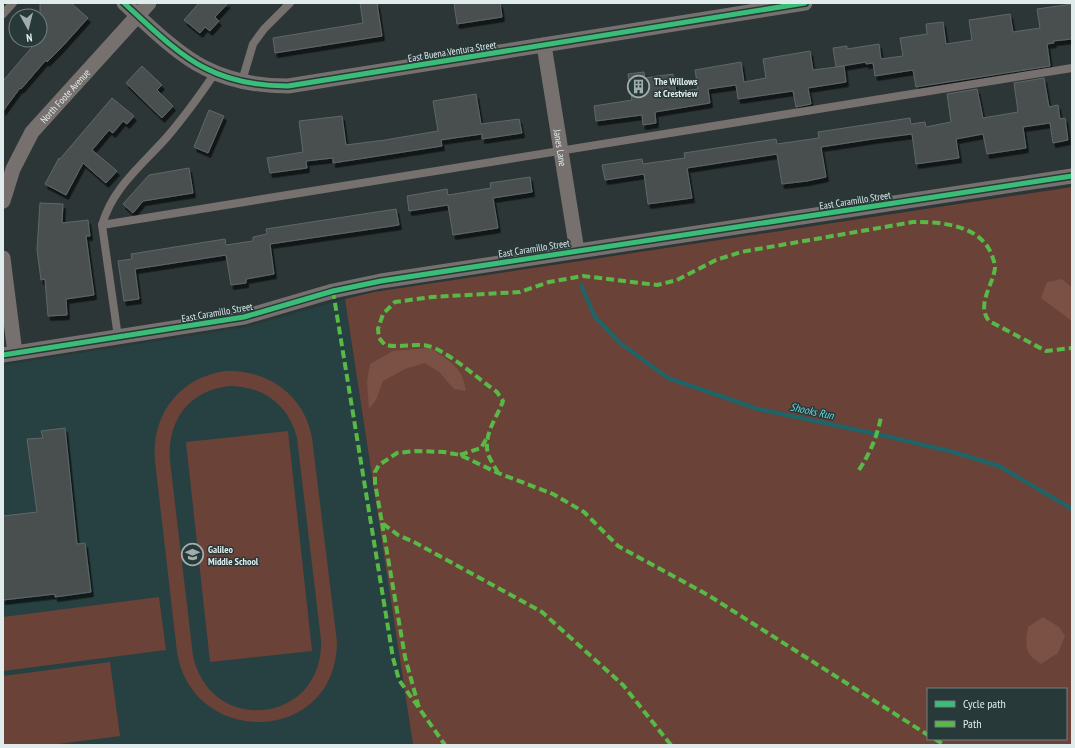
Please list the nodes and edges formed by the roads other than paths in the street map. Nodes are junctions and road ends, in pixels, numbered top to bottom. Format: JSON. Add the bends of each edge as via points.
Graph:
{"nodes":[{"id":1,"x":13,"y":3,"type":"edge"},
{"id":2,"x":124,"y":3,"type":"edge"},
{"id":3,"x":149,"y":3,"type":"edge"},
{"id":4,"x":290,"y":3,"type":"edge"},
{"id":5,"x":805,"y":3,"type":"edge"},
{"id":6,"x":746,"y":8,"type":"edge"},
{"id":7,"x":3,"y":14,"type":"edge"},
{"id":8,"x":137,"y":15,"type":"junction"},
{"id":9,"x":544,"y":45,"type":"junction"},
{"id":10,"x":1072,"y":68,"type":"edge"},
{"id":11,"x":215,"y":72,"type":"junction"},
{"id":12,"x":242,"y":81,"type":"junction"},
{"id":13,"x":560,"y":149,"type":"junction"},
{"id":14,"x":1072,"y":176,"type":"edge"},
{"id":15,"x":3,"y":201,"type":"edge"},
{"id":16,"x":102,"y":225,"type":"junction"},
{"id":17,"x":577,"y":251,"type":"junction"},
{"id":18,"x":3,"y":258,"type":"edge"},
{"id":19,"x":118,"y":337,"type":"junction"},
{"id":20,"x":9,"y":354,"type":"edge"}],
"edges":[{"from":1,"to":7,"type":"lane"},
{"from":2,"to":8,"type":"street","name":"East Buena Ventura Street"},
{"from":3,"to":8,"type":"street","name":"North Foote Avenue"},
{"from":4,"to":12,"type":"lane","via":[[253,44]]},
{"from":5,"to":6,"type":"street","name":"East Buena Ventura Street"},
{"from":6,"to":9,"type":"street","name":"East Buena Ventura Street"},
{"from":8,"to":11,"type":"street","name":"East Buena Ventura Street","via":[[191,60]]},
{"from":8,"to":15,"type":"street","name":"North Foote Avenue","via":[[32,132],[13,169]]},
{"from":9,"to":12,"type":"street","name":"East Buena Ventura Street","via":[[288,86]]},
{"from":9,"to":13,"type":"street","name":"Janes Lane"},
{"from":10,"to":13,"type":"lane"},
{"from":11,"to":12,"type":"street","name":"East Buena Ventura Street"},
{"from":11,"to":16,"type":"lane","via":[[189,110],[116,192]]},
{"from":13,"to":16,"type":"lane"},
{"from":13,"to":17,"type":"street","name":"Janes Lane"},
{"from":14,"to":17,"type":"street","name":"East Caramillo Street"},
{"from":16,"to":19,"type":"lane"},
{"from":17,"to":19,"type":"street","name":"East Caramillo Street","via":[[381,281],[333,291],[244,318]]},
{"from":18,"to":20,"type":"street"},
{"from":19,"to":20,"type":"street","name":"East Caramillo Street"}]}
